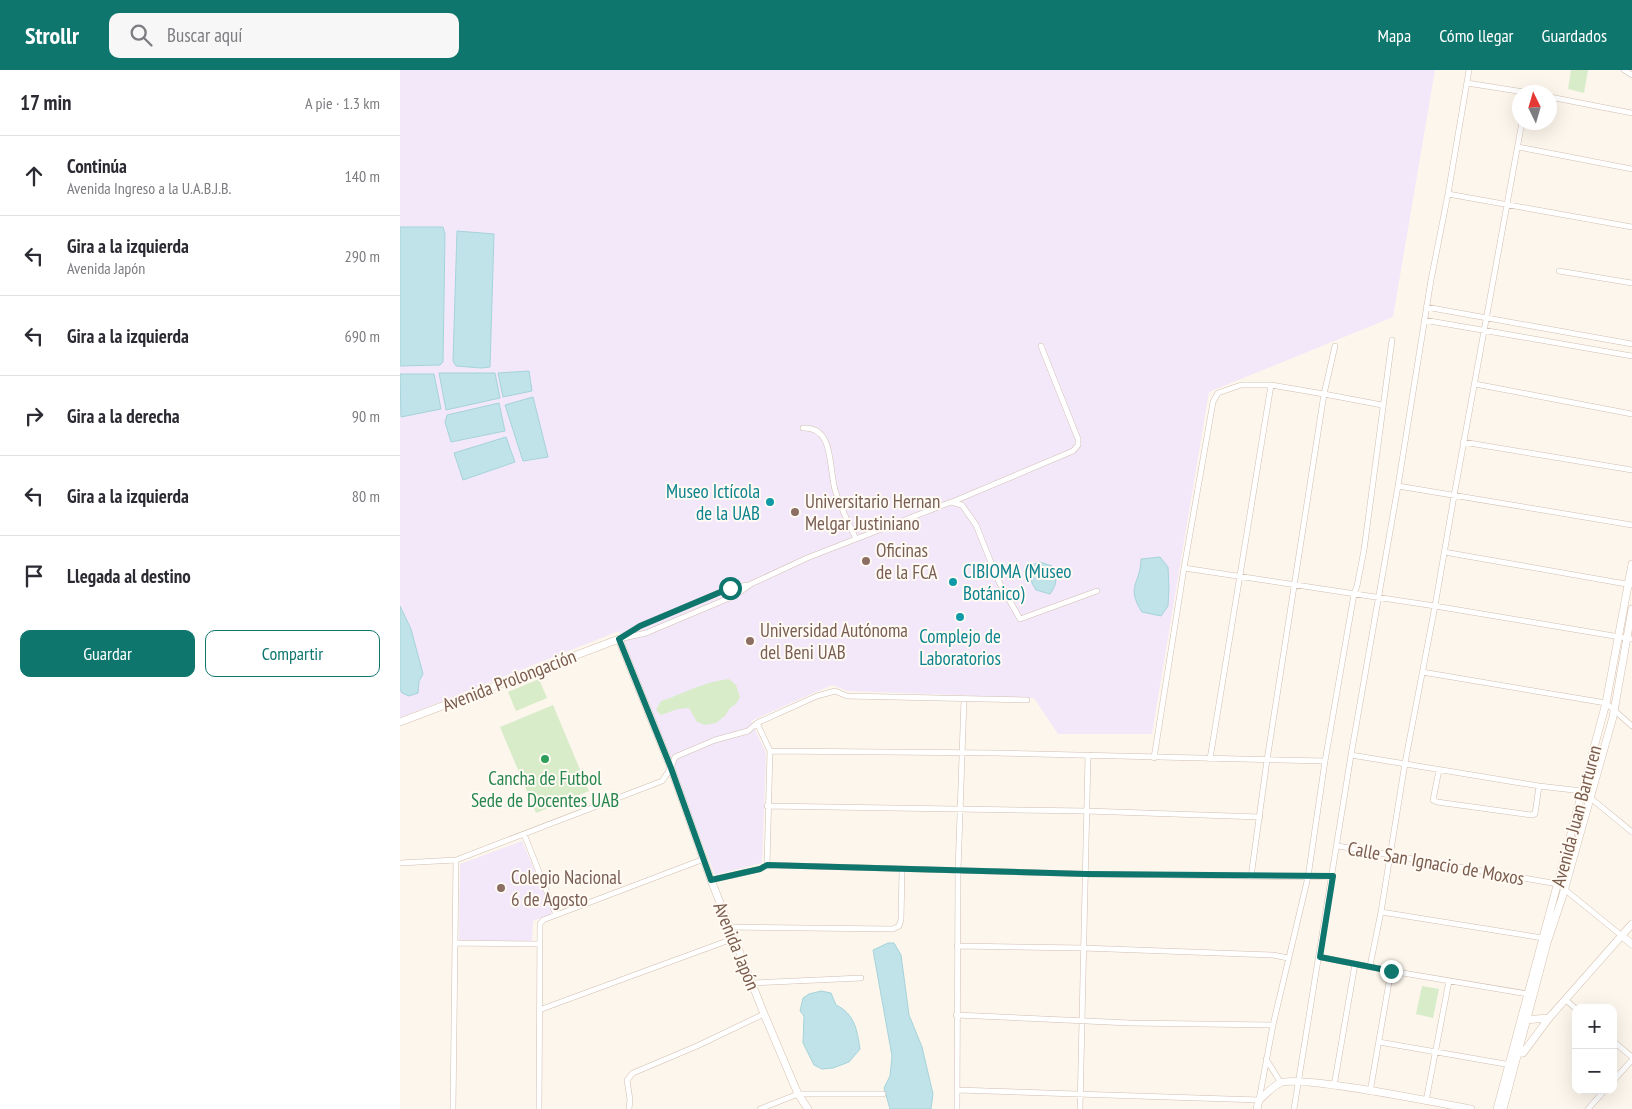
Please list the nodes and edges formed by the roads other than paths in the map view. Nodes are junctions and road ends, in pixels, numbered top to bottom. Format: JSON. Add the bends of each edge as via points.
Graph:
{"nodes":[{"id":1,"x":1468,"y":70,"type":"edge"},
{"id":2,"x":1624,"y":70,"type":"edge"},
{"id":3,"x":1632,"y":75,"type":"edge"},
{"id":4,"x":1467,"y":83,"type":"junction"},
{"id":5,"x":1512,"y":90,"type":"edge"},
{"id":6,"x":1557,"y":98,"type":"edge"},
{"id":7,"x":1632,"y":113,"type":"edge"},
{"id":8,"x":1521,"y":130,"type":"edge"},
{"id":9,"x":1518,"y":147,"type":"junction"},
{"id":10,"x":1632,"y":169,"type":"edge"},
{"id":11,"x":1448,"y":194,"type":"junction"},
{"id":12,"x":1508,"y":205,"type":"junction"},
{"id":13,"x":1632,"y":227,"type":"edge"},
{"id":14,"x":1559,"y":271,"type":"dead end"},
{"id":15,"x":1632,"y":284,"type":"edge"},
{"id":16,"x":1426,"y":307,"type":"junction"},
{"id":17,"x":1487,"y":318,"type":"junction"},
{"id":18,"x":1424,"y":320,"type":"junction"},
{"id":19,"x":1484,"y":332,"type":"junction"},
{"id":20,"x":1392,"y":340,"type":"dead end"},
{"id":21,"x":1632,"y":344,"type":"edge"},
{"id":22,"x":1041,"y":346,"type":"dead end"},
{"id":23,"x":1335,"y":346,"type":"dead end"},
{"id":24,"x":1632,"y":356,"type":"edge"},
{"id":25,"x":1475,"y":384,"type":"junction"},
{"id":26,"x":1271,"y":385,"type":"junction"},
{"id":27,"x":1324,"y":394,"type":"junction"},
{"id":28,"x":1382,"y":405,"type":"junction"},
{"id":29,"x":1632,"y":414,"type":"edge"},
{"id":30,"x":802,"y":428,"type":"dead end"},
{"id":31,"x":1464,"y":442,"type":"junction"},
{"id":32,"x":1632,"y":470,"type":"edge"},
{"id":33,"x":1398,"y":486,"type":"junction"},
{"id":34,"x":1454,"y":496,"type":"junction"},
{"id":35,"x":951,"y":502,"type":"junction"},
{"id":36,"x":1632,"y":525,"type":"edge"},
{"id":37,"x":856,"y":539,"type":"junction"},
{"id":38,"x":1444,"y":552,"type":"junction"},
{"id":39,"x":1632,"y":564,"type":"edge"},
{"id":40,"x":1184,"y":568,"type":"junction"},
{"id":41,"x":1239,"y":576,"type":"junction"},
{"id":42,"x":751,"y":584,"type":"junction"},
{"id":43,"x":1294,"y":585,"type":"junction"},
{"id":44,"x":1630,"y":585,"type":"edge"},
{"id":45,"x":1097,"y":591,"type":"dead end"},
{"id":46,"x":1354,"y":594,"type":"junction"},
{"id":47,"x":1379,"y":598,"type":"junction"},
{"id":48,"x":1435,"y":606,"type":"junction"},
{"id":49,"x":1632,"y":609,"type":"edge"},
{"id":50,"x":1626,"y":638,"type":"edge"},
{"id":51,"x":619,"y":639,"type":"junction"},
{"id":52,"x":1422,"y":672,"type":"junction"},
{"id":53,"x":964,"y":699,"type":"junction"},
{"id":54,"x":1028,"y":700,"type":"dead end"},
{"id":55,"x":1606,"y":703,"type":"junction"},
{"id":56,"x":1614,"y":710,"type":"junction"},
{"id":57,"x":400,"y":722,"type":"edge"},
{"id":58,"x":757,"y":722,"type":"junction"},
{"id":59,"x":1632,"y":726,"type":"edge"},
{"id":60,"x":770,"y":751,"type":"junction"},
{"id":61,"x":962,"y":753,"type":"junction"},
{"id":62,"x":1351,"y":754,"type":"junction"},
{"id":63,"x":1088,"y":756,"type":"junction"},
{"id":64,"x":1154,"y":758,"type":"junction"},
{"id":65,"x":1210,"y":759,"type":"junction"},
{"id":66,"x":1267,"y":760,"type":"junction"},
{"id":67,"x":1324,"y":761,"type":"junction"},
{"id":68,"x":1405,"y":763,"type":"junction"},
{"id":69,"x":671,"y":768,"type":"junction"},
{"id":70,"x":1438,"y":770,"type":"junction"},
{"id":71,"x":1539,"y":786,"type":"junction"},
{"id":72,"x":1582,"y":791,"type":"junction"},
{"id":73,"x":1590,"y":798,"type":"junction"},
{"id":74,"x":768,"y":806,"type":"junction"},
{"id":75,"x":960,"y":810,"type":"junction"},
{"id":76,"x":1087,"y":812,"type":"junction"},
{"id":77,"x":1260,"y":817,"type":"junction"},
{"id":78,"x":1632,"y":832,"type":"edge"},
{"id":79,"x":524,"y":834,"type":"junction"},
{"id":80,"x":1338,"y":846,"type":"junction"},
{"id":81,"x":1390,"y":855,"type":"junction"},
{"id":82,"x":704,"y":859,"type":"junction"},
{"id":83,"x":456,"y":860,"type":"junction"},
{"id":84,"x":400,"y":863,"type":"edge"},
{"id":85,"x":767,"y":865,"type":"junction"},
{"id":86,"x":902,"y":870,"type":"junction"},
{"id":87,"x":958,"y":871,"type":"junction"},
{"id":88,"x":1086,"y":874,"type":"junction"},
{"id":89,"x":1333,"y":876,"type":"junction"},
{"id":90,"x":1251,"y":877,"type":"junction"},
{"id":91,"x":1308,"y":877,"type":"junction"},
{"id":92,"x":711,"y":880,"type":"junction"},
{"id":93,"x":1558,"y":884,"type":"junction"},
{"id":94,"x":1565,"y":889,"type":"junction"},
{"id":95,"x":1381,"y":912,"type":"junction"},
{"id":96,"x":556,"y":915,"type":"junction"},
{"id":97,"x":1632,"y":924,"type":"edge"},
{"id":98,"x":730,"y":927,"type":"junction"},
{"id":99,"x":1622,"y":936,"type":"junction"},
{"id":100,"x":735,"y":938,"type":"junction"},
{"id":101,"x":1543,"y":938,"type":"junction"},
{"id":102,"x":455,"y":943,"type":"junction"},
{"id":103,"x":539,"y":944,"type":"junction"},
{"id":104,"x":1632,"y":944,"type":"edge"},
{"id":105,"x":957,"y":946,"type":"junction"},
{"id":106,"x":1083,"y":948,"type":"junction"},
{"id":107,"x":1320,"y":957,"type":"junction"},
{"id":108,"x":1288,"y":958,"type":"junction"},
{"id":109,"x":1355,"y":964,"type":"junction"},
{"id":110,"x":1370,"y":966,"type":"junction"},
{"id":111,"x":1391,"y":971,"type":"junction"},
{"id":112,"x":861,"y":978,"type":"dead end"},
{"id":113,"x":1449,"y":981,"type":"junction"},
{"id":114,"x":753,"y":983,"type":"junction"},
{"id":115,"x":1528,"y":994,"type":"junction"},
{"id":116,"x":1565,"y":999,"type":"junction"},
{"id":117,"x":1572,"y":1005,"type":"edge"},
{"id":118,"x":538,"y":1010,"type":"junction"},
{"id":119,"x":764,"y":1014,"type":"junction"},
{"id":120,"x":956,"y":1015,"type":"junction"},
{"id":121,"x":1549,"y":1018,"type":"junction"},
{"id":122,"x":1082,"y":1020,"type":"junction"},
{"id":123,"x":1524,"y":1021,"type":"junction"},
{"id":124,"x":1273,"y":1025,"type":"junction"},
{"id":125,"x":1379,"y":1042,"type":"junction"},
{"id":126,"x":1617,"y":1045,"type":"edge"},
{"id":127,"x":1436,"y":1051,"type":"junction"},
{"id":128,"x":1514,"y":1054,"type":"junction"},
{"id":129,"x":1632,"y":1058,"type":"edge"},
{"id":130,"x":1266,"y":1059,"type":"junction"},
{"id":131,"x":1511,"y":1065,"type":"junction"},
{"id":132,"x":1617,"y":1076,"type":"edge"},
{"id":133,"x":1298,"y":1082,"type":"junction"},
{"id":134,"x":1281,"y":1083,"type":"junction"},
{"id":135,"x":1334,"y":1086,"type":"junction"},
{"id":136,"x":957,"y":1090,"type":"junction"},
{"id":137,"x":1370,"y":1092,"type":"junction"},
{"id":138,"x":798,"y":1094,"type":"junction"},
{"id":139,"x":883,"y":1094,"type":"dead end"},
{"id":140,"x":1081,"y":1094,"type":"junction"},
{"id":141,"x":1601,"y":1094,"type":"edge"},
{"id":142,"x":1258,"y":1100,"type":"junction"},
{"id":143,"x":1426,"y":1101,"type":"junction"},
{"id":144,"x":453,"y":1109,"type":"edge"},
{"id":145,"x":539,"y":1109,"type":"edge"},
{"id":146,"x":629,"y":1109,"type":"edge"},
{"id":147,"x":760,"y":1109,"type":"edge"},
{"id":148,"x":808,"y":1109,"type":"edge"},
{"id":149,"x":957,"y":1109,"type":"edge"},
{"id":150,"x":1080,"y":1109,"type":"edge"},
{"id":151,"x":1257,"y":1109,"type":"edge"},
{"id":152,"x":1294,"y":1109,"type":"edge"},
{"id":153,"x":1471,"y":1109,"type":"edge"},
{"id":154,"x":1497,"y":1109,"type":"edge"},
{"id":155,"x":1502,"y":1109,"type":"edge"},
{"id":156,"x":1588,"y":1109,"type":"edge"}],
"edges":[{"from":1,"to":4,"type":"street"},
{"from":2,"to":3,"type":"street"},
{"from":4,"to":5,"type":"street"},
{"from":4,"to":11,"type":"street"},
{"from":6,"to":7,"type":"street"},
{"from":8,"to":9,"type":"street"},
{"from":9,"to":10,"type":"street"},
{"from":9,"to":12,"type":"street"},
{"from":11,"to":12,"type":"street"},
{"from":11,"to":16,"type":"street"},
{"from":12,"to":13,"type":"street"},
{"from":12,"to":17,"type":"street"},
{"from":14,"to":15,"type":"street"},
{"from":16,"to":17,"type":"street"},
{"from":16,"to":18,"type":"street"},
{"from":17,"to":19,"type":"street"},
{"from":17,"to":21,"type":"street"},
{"from":18,"to":19,"type":"street"},
{"from":18,"to":33,"type":"street"},
{"from":19,"to":24,"type":"street"},
{"from":19,"to":25,"type":"street"},
{"from":20,"to":28,"type":"street"},
{"from":22,"to":35,"type":"street","via":[[1078,445],[1073,451]]},
{"from":23,"to":27,"type":"street"},
{"from":25,"to":29,"type":"street"},
{"from":25,"to":31,"type":"street"},
{"from":26,"to":27,"type":"street"},
{"from":26,"to":40,"type":"street","via":[[1242,385],[1218,393],[1213,402]]},
{"from":26,"to":41,"type":"street"},
{"from":27,"to":28,"type":"street"},
{"from":27,"to":43,"type":"street"},
{"from":28,"to":46,"type":"street","via":[[1364,550]]},
{"from":30,"to":37,"type":"street","via":[[814,429],[828,446],[836,493]]},
{"from":31,"to":32,"type":"street"},
{"from":31,"to":34,"type":"street"},
{"from":33,"to":34,"type":"street"},
{"from":33,"to":47,"type":"street"},
{"from":34,"to":36,"type":"street"},
{"from":34,"to":38,"type":"street"},
{"from":35,"to":37,"type":"street"},
{"from":35,"to":45,"type":"street","via":[[962,505],[976,525],[998,580],[1020,619]]},
{"from":37,"to":42,"type":"street"},
{"from":38,"to":44,"type":"street"},
{"from":38,"to":48,"type":"street"},
{"from":39,"to":44,"type":"street","name":"Avenida Juan Barturen"},
{"from":40,"to":41,"type":"street"},
{"from":40,"to":64,"type":"street"},
{"from":41,"to":43,"type":"street"},
{"from":41,"to":65,"type":"street"},
{"from":42,"to":51,"type":"street","via":[[730,588],[640,626]]},
{"from":42,"to":51,"type":"street","via":[[734,596],[646,633]]},
{"from":43,"to":46,"type":"street"},
{"from":43,"to":66,"type":"street"},
{"from":44,"to":50,"type":"street","name":"Avenida Juan Barturen"},
{"from":46,"to":47,"type":"street"},
{"from":46,"to":67,"type":"street"},
{"from":47,"to":48,"type":"street"},
{"from":47,"to":62,"type":"street"},
{"from":48,"to":50,"type":"street"},
{"from":48,"to":52,"type":"street"},
{"from":49,"to":50,"type":"street","name":"Avenida Juan Barturen"},
{"from":50,"to":55,"type":"street","name":"Avenida Juan Barturen"},
{"from":50,"to":56,"type":"street","name":"Avenida Juan Barturen"},
{"from":51,"to":57,"type":"street","name":"Avenida Prolongación"},
{"from":51,"to":69,"type":"street","name":"Avenida Japón"},
{"from":52,"to":55,"type":"street"},
{"from":52,"to":68,"type":"street"},
{"from":53,"to":54,"type":"street"},
{"from":53,"to":58,"type":"street","via":[[847,696],[835,690]]},
{"from":53,"to":61,"type":"street"},
{"from":55,"to":56,"type":"street"},
{"from":55,"to":72,"type":"street","name":"Avenida Juan Barturen"},
{"from":56,"to":59,"type":"street"},
{"from":56,"to":73,"type":"street","name":"Avenida Juan Barturen"},
{"from":58,"to":60,"type":"street"},
{"from":58,"to":69,"type":"street","via":[[748,731],[715,740],[675,757]]},
{"from":60,"to":61,"type":"street"},
{"from":60,"to":74,"type":"street"},
{"from":61,"to":63,"type":"street"},
{"from":61,"to":75,"type":"street"},
{"from":62,"to":68,"type":"street"},
{"from":62,"to":80,"type":"street"},
{"from":63,"to":64,"type":"street"},
{"from":63,"to":76,"type":"street"},
{"from":64,"to":65,"type":"street"},
{"from":65,"to":66,"type":"street"},
{"from":66,"to":67,"type":"street"},
{"from":66,"to":77,"type":"street"},
{"from":67,"to":91,"type":"street"},
{"from":68,"to":70,"type":"street"},
{"from":68,"to":81,"type":"street"},
{"from":69,"to":79,"type":"street","via":[[662,781]]},
{"from":69,"to":82,"type":"street","name":"Avenida Japón"},
{"from":70,"to":71,"type":"street"},
{"from":70,"to":71,"type":"street","via":[[1433,800],[1437,802],[1531,815],[1536,814]]},
{"from":71,"to":72,"type":"street"},
{"from":72,"to":73,"type":"street"},
{"from":72,"to":93,"type":"street","name":"Avenida Juan Barturen"},
{"from":73,"to":78,"type":"street"},
{"from":73,"to":94,"type":"street","name":"Avenida Juan Barturen"},
{"from":74,"to":75,"type":"street"},
{"from":74,"to":85,"type":"street"},
{"from":75,"to":76,"type":"street"},
{"from":75,"to":87,"type":"street"},
{"from":76,"to":77,"type":"street"},
{"from":76,"to":88,"type":"street"},
{"from":77,"to":90,"type":"street"},
{"from":79,"to":83,"type":"street"},
{"from":79,"to":96,"type":"street"},
{"from":80,"to":81,"type":"street","name":"Calle San Ignacio de Moxos"},
{"from":80,"to":89,"type":"street"},
{"from":81,"to":93,"type":"street","name":"Calle San Ignacio de Moxos"},
{"from":81,"to":95,"type":"street"},
{"from":82,"to":92,"type":"street","name":"Avenida Japón"},
{"from":82,"to":96,"type":"street"},
{"from":83,"to":84,"type":"street"},
{"from":83,"to":102,"type":"street"},
{"from":85,"to":86,"type":"street"},
{"from":85,"to":92,"type":"street"},
{"from":86,"to":87,"type":"street"},
{"from":86,"to":98,"type":"street","via":[[901,920],[894,929]]},
{"from":87,"to":88,"type":"street"},
{"from":87,"to":105,"type":"street"},
{"from":88,"to":90,"type":"street"},
{"from":88,"to":106,"type":"street"},
{"from":89,"to":91,"type":"street"},
{"from":89,"to":107,"type":"street"},
{"from":90,"to":91,"type":"street"},
{"from":91,"to":108,"type":"street"},
{"from":92,"to":98,"type":"street","name":"Avenida Japón"},
{"from":93,"to":94,"type":"street","name":"Calle San Ignacio de Moxos"},
{"from":93,"to":101,"type":"street","name":"Avenida Juan Barturen"},
{"from":94,"to":99,"type":"street","name":"Calle San Ignacio de Moxos"},
{"from":94,"to":123,"type":"street","name":"Avenida Juan Barturen"},
{"from":95,"to":101,"type":"street"},
{"from":95,"to":110,"type":"street"},
{"from":96,"to":103,"type":"street","via":[[540,924]]},
{"from":97,"to":99,"type":"street"},
{"from":98,"to":100,"type":"street","name":"Avenida Japón"},
{"from":99,"to":104,"type":"street","name":"Calle San Ignacio de Moxos"},
{"from":99,"to":116,"type":"street"},
{"from":100,"to":114,"type":"street","name":"Avenida Japón"},
{"from":100,"to":118,"type":"street"},
{"from":101,"to":115,"type":"street","name":"Avenida Juan Barturen"},
{"from":102,"to":103,"type":"street"},
{"from":102,"to":144,"type":"street"},
{"from":103,"to":118,"type":"street"},
{"from":105,"to":106,"type":"street"},
{"from":105,"to":120,"type":"street"},
{"from":106,"to":108,"type":"street"},
{"from":106,"to":122,"type":"street"},
{"from":107,"to":109,"type":"street"},
{"from":107,"to":133,"type":"street"},
{"from":108,"to":124,"type":"street"},
{"from":109,"to":110,"type":"street"},
{"from":109,"to":135,"type":"street"},
{"from":110,"to":111,"type":"street"},
{"from":111,"to":113,"type":"street"},
{"from":111,"to":125,"type":"street"},
{"from":112,"to":114,"type":"street"},
{"from":113,"to":115,"type":"street"},
{"from":113,"to":127,"type":"street"},
{"from":114,"to":119,"type":"street","name":"Avenida Japón"},
{"from":115,"to":123,"type":"street","name":"Avenida Juan Barturen"},
{"from":116,"to":117,"type":"street"},
{"from":116,"to":121,"type":"street"},
{"from":118,"to":145,"type":"street"},
{"from":119,"to":138,"type":"street","name":"Avenida Japón"},
{"from":119,"to":146,"type":"street","via":[[633,1073],[627,1080]]},
{"from":120,"to":122,"type":"street"},
{"from":120,"to":136,"type":"street"},
{"from":121,"to":123,"type":"street"},
{"from":121,"to":128,"type":"street","via":[[1522,1053]]},
{"from":122,"to":124,"type":"street"},
{"from":122,"to":140,"type":"street"},
{"from":123,"to":128,"type":"street","name":"Avenida Juan Barturen"},
{"from":124,"to":130,"type":"street"},
{"from":125,"to":127,"type":"street"},
{"from":125,"to":137,"type":"street"},
{"from":126,"to":129,"type":"street"},
{"from":127,"to":131,"type":"street"},
{"from":127,"to":143,"type":"street"},
{"from":128,"to":131,"type":"street","name":"Avenida Juan Barturen"},
{"from":129,"to":132,"type":"street"},
{"from":130,"to":134,"type":"street"},
{"from":130,"to":142,"type":"street"},
{"from":131,"to":154,"type":"street"},
{"from":131,"to":155,"type":"street"},
{"from":133,"to":134,"type":"street"},
{"from":133,"to":135,"type":"street"},
{"from":133,"to":152,"type":"street"},
{"from":134,"to":142,"type":"street"},
{"from":135,"to":137,"type":"street"},
{"from":136,"to":140,"type":"street"},
{"from":136,"to":149,"type":"street"},
{"from":137,"to":143,"type":"street"},
{"from":138,"to":139,"type":"street"},
{"from":138,"to":147,"type":"street"},
{"from":138,"to":148,"type":"street","name":"Avenida Japón"},
{"from":140,"to":142,"type":"street"},
{"from":140,"to":150,"type":"street"},
{"from":141,"to":156,"type":"street"},
{"from":142,"to":151,"type":"street"},
{"from":143,"to":153,"type":"street"}]}
